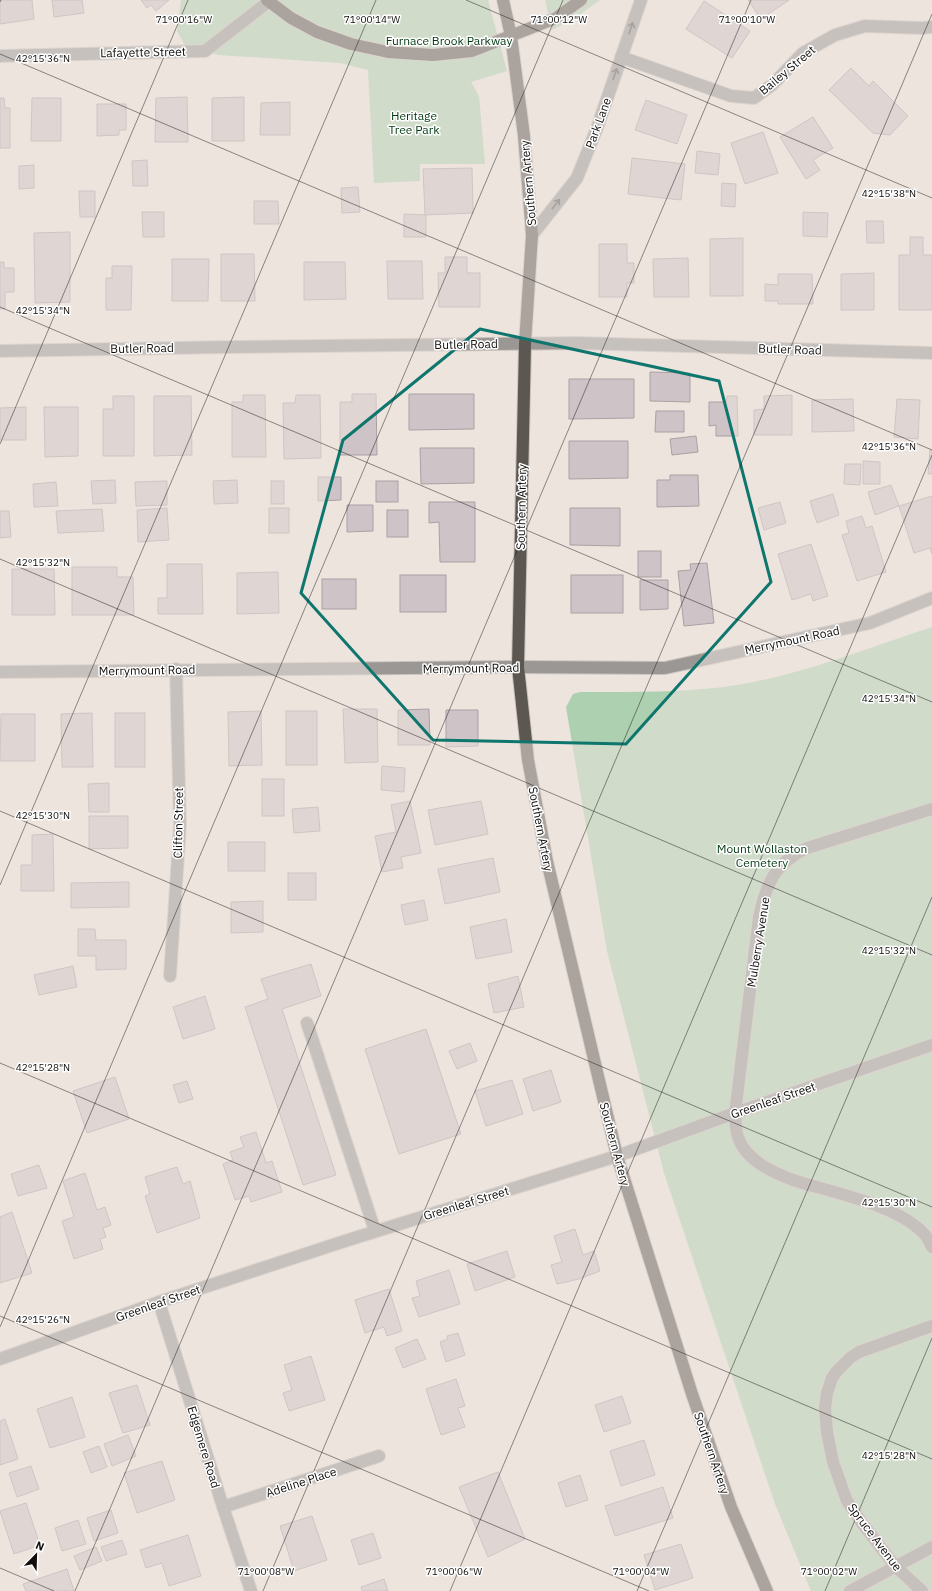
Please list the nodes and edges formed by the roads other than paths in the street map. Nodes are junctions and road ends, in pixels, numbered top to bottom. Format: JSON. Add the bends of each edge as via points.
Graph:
{"nodes":[{"id":1,"x":503,"y":0,"type":"edge"},
{"id":2,"x":581,"y":0,"type":"edge"},
{"id":3,"x":641,"y":0,"type":"edge"},
{"id":4,"x":267,"y":1,"type":"edge"},
{"id":5,"x":932,"y":27,"type":"edge"},
{"id":6,"x":511,"y":36,"type":"junction"},
{"id":7,"x":0,"y":56,"type":"edge"},
{"id":8,"x":621,"y":57,"type":"junction"},
{"id":9,"x":532,"y":235,"type":"junction"},
{"id":10,"x":525,"y":344,"type":"junction"},
{"id":11,"x":0,"y":351,"type":"edge"},
{"id":12,"x":932,"y":354,"type":"edge"},
{"id":13,"x":932,"y":598,"type":"edge"},
{"id":14,"x":518,"y":668,"type":"junction"},
{"id":15,"x":176,"y":670,"type":"junction"},
{"id":16,"x":0,"y":672,"type":"edge"},
{"id":17,"x":932,"y":809,"type":"edge"},
{"id":18,"x":170,"y":976,"type":"dead end"},
{"id":19,"x":307,"y":1023,"type":"dead end"},
{"id":20,"x":932,"y":1045,"type":"edge"},
{"id":21,"x":735,"y":1112,"type":"junction"},
{"id":22,"x":617,"y":1156,"type":"junction"},
{"id":23,"x":375,"y":1231,"type":"junction"},
{"id":24,"x":930,"y":1237,"type":"edge"},
{"id":25,"x":159,"y":1302,"type":"junction"},
{"id":26,"x":932,"y":1326,"type":"edge"},
{"id":27,"x":0,"y":1359,"type":"edge"},
{"id":28,"x":379,"y":1456,"type":"dead end"},
{"id":29,"x":223,"y":1507,"type":"junction"},
{"id":30,"x":932,"y":1547,"type":"edge"},
{"id":31,"x":895,"y":1566,"type":"junction"},
{"id":32,"x":251,"y":1591,"type":"edge"},
{"id":33,"x":766,"y":1591,"type":"edge"},
{"id":34,"x":850,"y":1591,"type":"edge"},
{"id":35,"x":922,"y":1591,"type":"edge"}],
"edges":[{"from":1,"to":6,"type":"main road","name":"Southern Artery"},
{"from":2,"to":6,"type":"main road","via":[[556,18]]},
{"from":8,"to":3,"type":"street","name":"Park Lane","one_way":true},
{"from":4,"to":6,"type":"main road","via":[[317,32],[351,44],[388,52],[433,55],[472,51]]},
{"from":4,"to":7,"type":"street","name":"Lafayette Street","via":[[205,51]]},
{"from":5,"to":8,"type":"street","name":"Bailey Street","via":[[865,26],[835,35],[803,53],[772,85],[754,98],[731,96]]},
{"from":6,"to":9,"type":"main road","name":"Southern Artery","via":[[524,136]]},
{"from":9,"to":8,"type":"street","name":"Park Lane","one_way":true,"via":[[577,178]]},
{"from":9,"to":10,"type":"main road","name":"Southern Artery"},
{"from":10,"to":11,"type":"street","name":"Butler Road"},
{"from":10,"to":12,"type":"street","name":"Butler Road","via":[[577,343]]},
{"from":10,"to":14,"type":"main road","name":"Southern Artery"},
{"from":13,"to":14,"type":"street","name":"Merrymount Road","via":[[870,623],[665,668]]},
{"from":14,"to":15,"type":"street","name":"Merrymount Road"},
{"from":14,"to":22,"type":"main road","name":"Southern Artery","via":[[528,760],[547,861]]},
{"from":15,"to":16,"type":"street","name":"Merrymount Road"},
{"from":15,"to":18,"type":"street","name":"Clifton Street","via":[[180,826]]},
{"from":17,"to":21,"type":"street","name":"Mulberry Avenue","via":[[807,848],[794,854],[773,876],[767,887],[759,917]]},
{"from":19,"to":23,"type":"street"},
{"from":20,"to":21,"type":"street","name":"Greenleaf Street"},
{"from":21,"to":22,"type":"street","name":"Greenleaf Street"},
{"from":21,"to":24,"type":"street","name":"Mulberry Avenue","via":[[737,1136],[741,1145],[759,1162],[796,1181],[875,1205],[901,1217]]},
{"from":22,"to":23,"type":"street","name":"Greenleaf Street"},
{"from":22,"to":33,"type":"main road","name":"Southern Artery","via":[[702,1424],[731,1507]]},
{"from":23,"to":25,"type":"street","name":"Greenleaf Street"},
{"from":25,"to":27,"type":"street","name":"Greenleaf Street"},
{"from":25,"to":29,"type":"street","name":"Edgemere Road"},
{"from":26,"to":31,"type":"street","name":"Spruce Avenue","via":[[859,1352],[832,1378],[827,1393],[827,1432],[833,1462],[847,1501]]},
{"from":28,"to":29,"type":"street","name":"Adeline Place"},
{"from":29,"to":32,"type":"street","name":"Edgemere Road"},
{"from":30,"to":31,"type":"street"},
{"from":31,"to":34,"type":"street"},
{"from":31,"to":35,"type":"street","name":"Spruce Avenue"}]}
